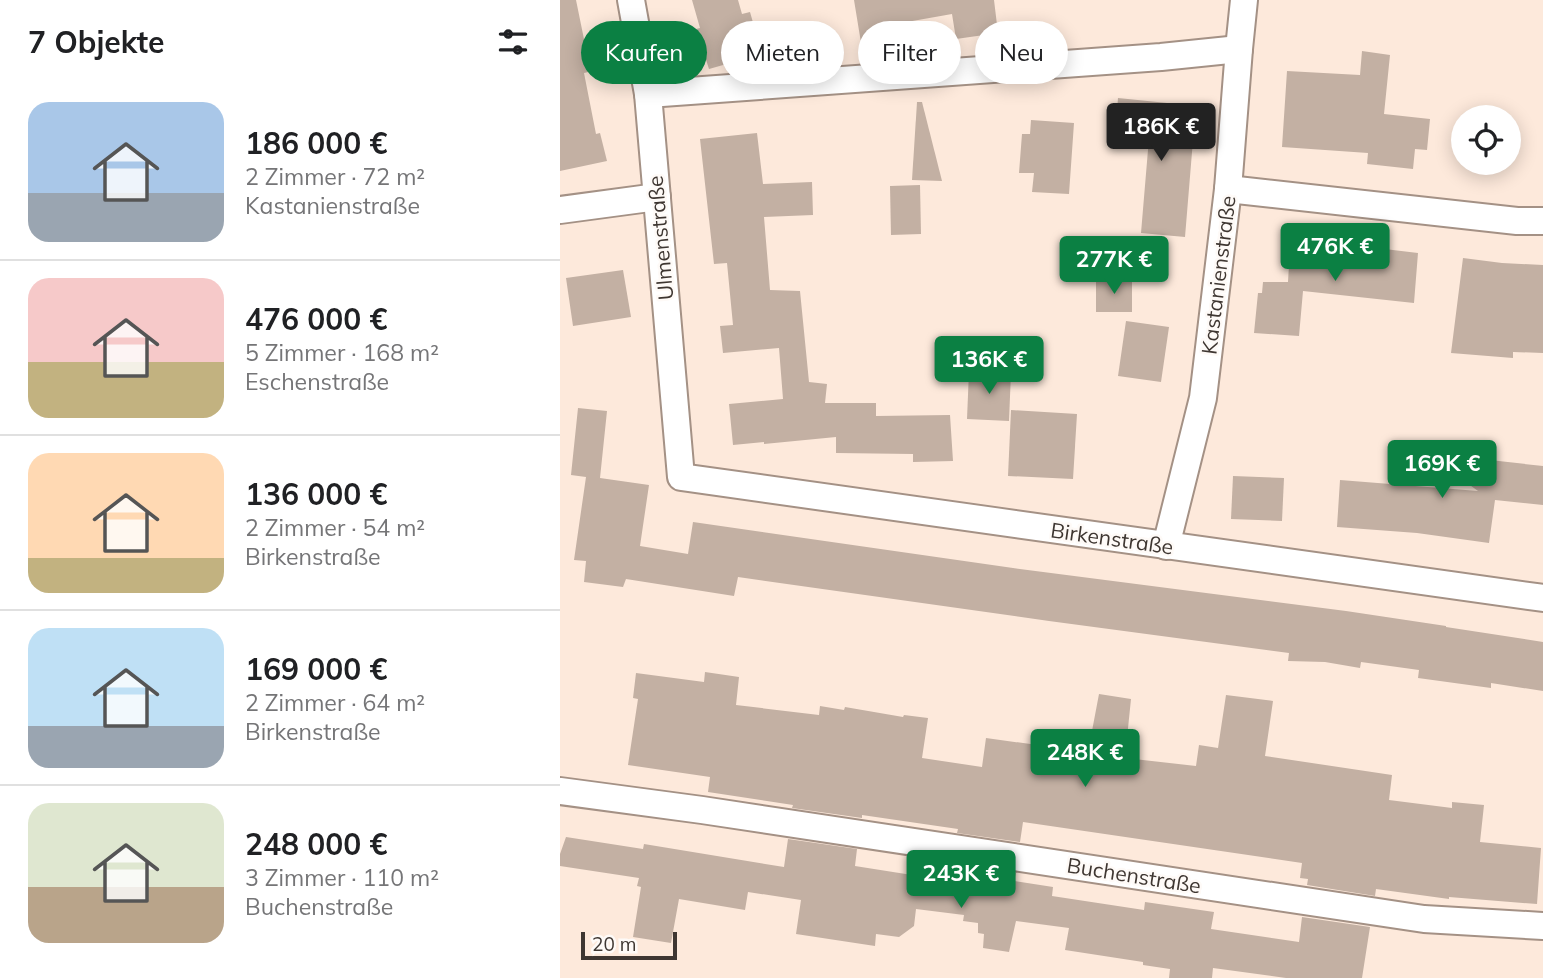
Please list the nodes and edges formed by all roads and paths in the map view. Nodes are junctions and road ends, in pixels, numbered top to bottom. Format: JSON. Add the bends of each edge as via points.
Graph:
{"nodes":[{"id":1,"x":631,"y":0,"type":"edge"},
{"id":2,"x":1244,"y":0,"type":"edge"},
{"id":3,"x":1239,"y":49,"type":"junction"},
{"id":4,"x":648,"y":94,"type":"junction"},
{"id":5,"x":1228,"y":189,"type":"junction"},
{"id":6,"x":657,"y":197,"type":"junction"},
{"id":7,"x":560,"y":210,"type":"edge"},
{"id":8,"x":1543,"y":221,"type":"edge"},
{"id":9,"x":681,"y":477,"type":"joint"},
{"id":10,"x":1166,"y":546,"type":"junction"},
{"id":11,"x":1543,"y":598,"type":"edge"},
{"id":12,"x":560,"y":791,"type":"edge"},
{"id":13,"x":1543,"y":926,"type":"edge"}],
"edges":[{"from":1,"to":4,"type":"street","name":"Ulmenstraße"},
{"from":2,"to":3,"type":"street","name":"Kastanienstraße"},
{"from":3,"to":4,"type":"street"},
{"from":3,"to":5,"type":"street","name":"Kastanienstraße"},
{"from":4,"to":6,"type":"street","name":"Ulmenstraße"},
{"from":5,"to":8,"type":"street"},
{"from":5,"to":10,"type":"street","name":"Kastanienstraße","via":[[1203,398]]},
{"from":6,"to":7,"type":"street"},
{"from":6,"to":9,"type":"street","name":"Ulmenstraße"},
{"from":9,"to":10,"type":"street","name":"Birkenstraße"},
{"from":10,"to":11,"type":"street","name":"Birkenstraße"},
{"from":12,"to":13,"type":"street","name":"Buchenstraße","via":[[1424,919]]}]}
